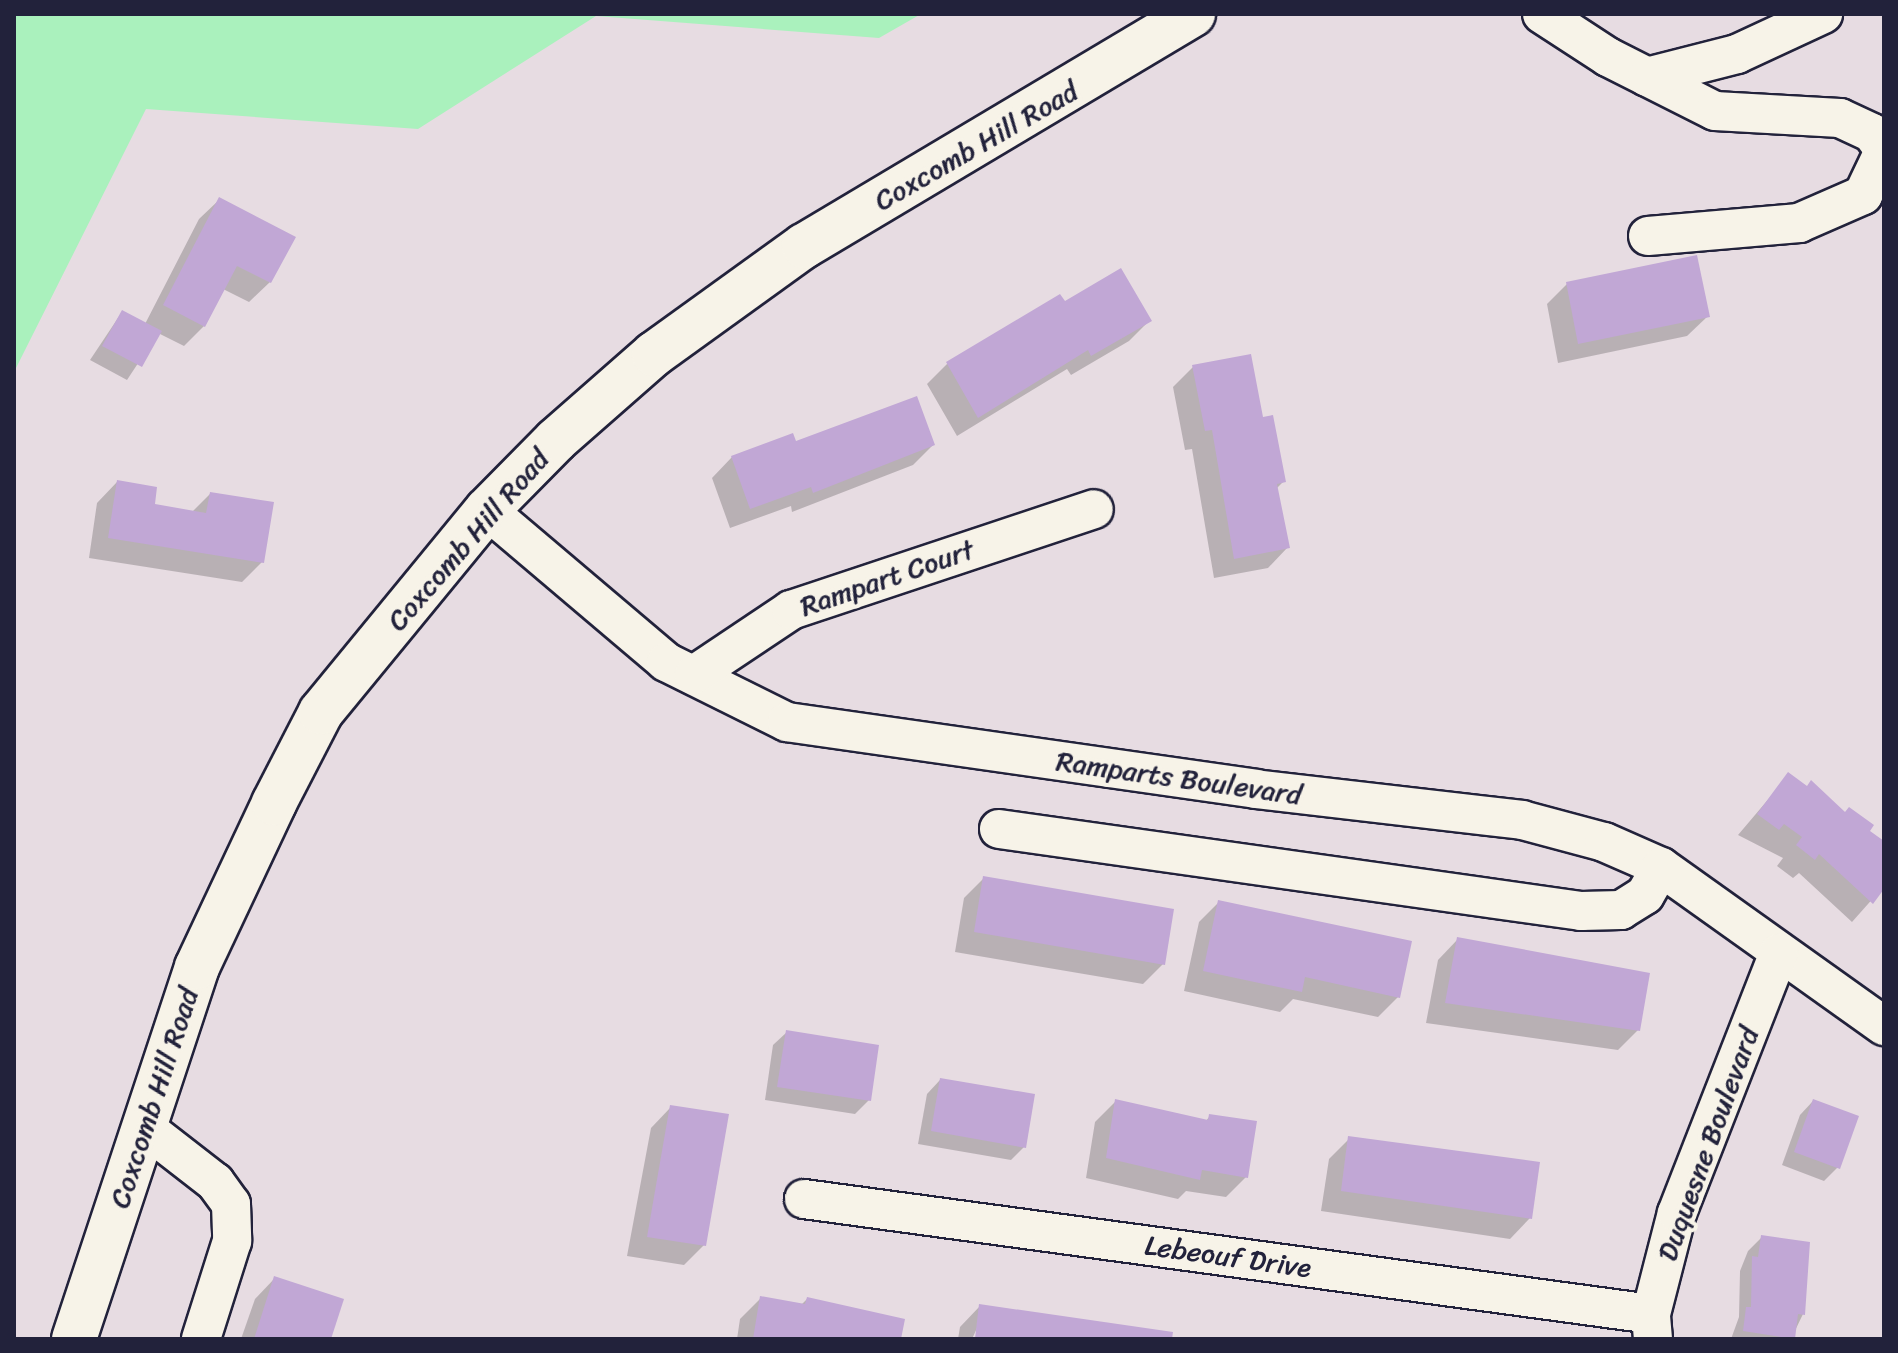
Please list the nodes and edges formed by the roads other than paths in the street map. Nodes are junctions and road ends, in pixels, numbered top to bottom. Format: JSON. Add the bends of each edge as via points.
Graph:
{"nodes":[{"id":1,"x":1193,"y":14,"type":"edge"},
{"id":2,"x":1542,"y":14,"type":"edge"},
{"id":3,"x":1823,"y":14,"type":"edge"},
{"id":4,"x":1647,"y":77,"type":"junction"},
{"id":5,"x":1884,"y":150,"type":"edge"},
{"id":6,"x":1648,"y":236,"type":"dead end"},
{"id":7,"x":1094,"y":509,"type":"dead end"},
{"id":8,"x":487,"y":510,"type":"junction"},
{"id":9,"x":694,"y":675,"type":"junction"},
{"id":10,"x":999,"y":829,"type":"dead end"},
{"id":11,"x":1661,"y":867,"type":"junction"},
{"id":12,"x":1779,"y":953,"type":"junction"},
{"id":13,"x":1884,"y":1026,"type":"edge"},
{"id":14,"x":144,"y":1127,"type":"junction"},
{"id":15,"x":804,"y":1199,"type":"dead end"},
{"id":16,"x":1652,"y":1326,"type":"edge"},
{"id":17,"x":74,"y":1339,"type":"edge"},
{"id":18,"x":201,"y":1339,"type":"edge"}],
"edges":[{"from":1,"to":8,"type":"main road","name":"Coxcomb Hill Road","via":[[804,246],[654,354],[556,440]]},
{"from":2,"to":4,"type":"street"},
{"from":3,"to":4,"type":"street","via":[[1737,54]]},
{"from":4,"to":5,"type":"street","via":[[1715,111],[1840,118],[1872,133]]},
{"from":5,"to":6,"type":"street","via":[[1863,195],[1799,223]]},
{"from":7,"to":9,"type":"street","name":"Rampart Court","via":[[791,610]]},
{"from":8,"to":9,"type":"street","name":"Ramparts Boulevard","via":[[666,662]]},
{"from":8,"to":14,"type":"main road","name":"Coxcomb Hill Road","via":[[321,712],[197,967]]},
{"from":9,"to":11,"type":"street","name":"Ramparts Boulevard","via":[[787,722],[1255,789],[1522,820],[1604,842]]},
{"from":10,"to":11,"type":"street","via":[[1581,911],[1621,910],[1645,895]]},
{"from":11,"to":12,"type":"street","name":"Ramparts Boulevard"},
{"from":12,"to":13,"type":"street","name":"Ramparts Boulevard"},
{"from":12,"to":16,"type":"street","name":"Duquesne Boulevard","via":[[1677,1213]]},
{"from":14,"to":17,"type":"main road","name":"Coxcomb Hill Road"},
{"from":14,"to":18,"type":"street","via":[[215,1182],[231,1204],[232,1241]]},
{"from":15,"to":16,"type":"street","name":"Lebeouf Drive"}]}
